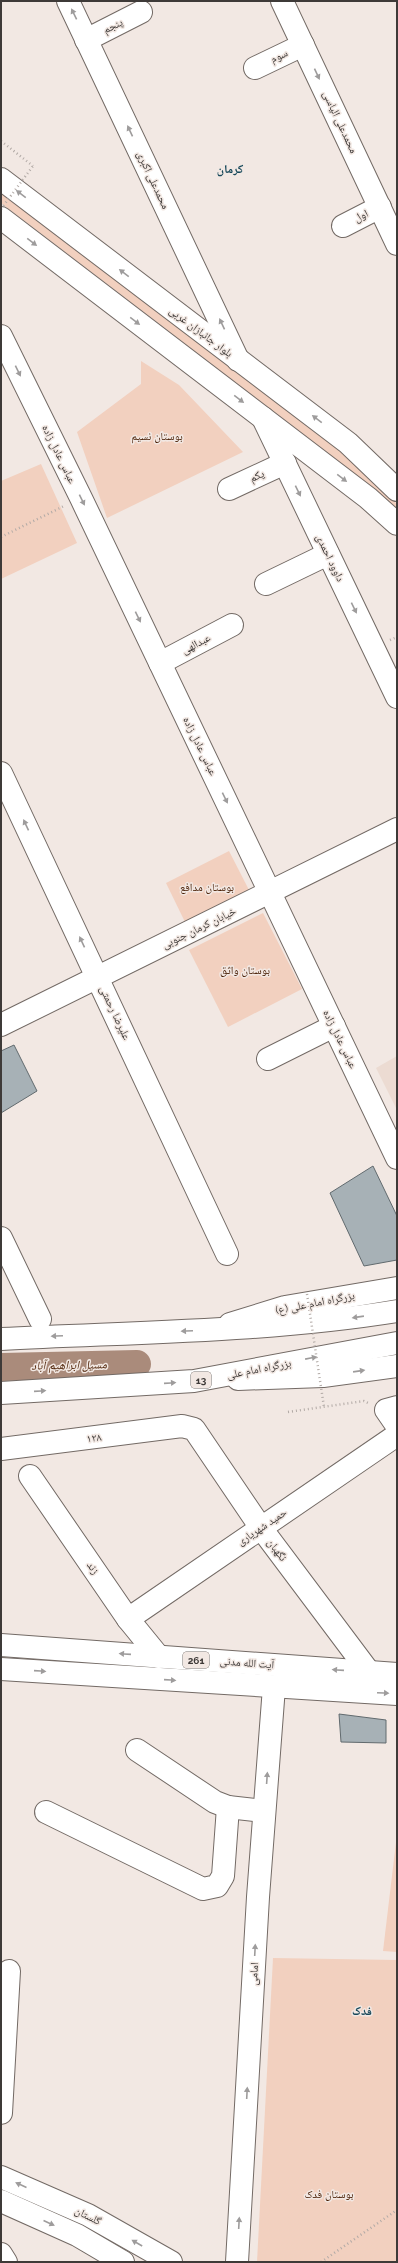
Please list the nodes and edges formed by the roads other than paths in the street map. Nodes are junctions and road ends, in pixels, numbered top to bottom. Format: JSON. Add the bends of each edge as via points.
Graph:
{"nodes":[{"id":1,"x":68,"y":1,"type":"edge"},
{"id":2,"x":282,"y":1,"type":"edge"},
{"id":3,"x":141,"y":12,"type":"dead end"},
{"id":4,"x":86,"y":40,"type":"junction"},
{"id":5,"x":303,"y":45,"type":"junction"},
{"id":6,"x":255,"y":68,"type":"dead end"},
{"id":7,"x":1,"y":179,"type":"edge"},
{"id":8,"x":380,"y":207,"type":"junction"},
{"id":9,"x":1,"y":218,"type":"edge"},
{"id":10,"x":343,"y":226,"type":"dead end"},
{"id":11,"x":397,"y":244,"type":"edge"},
{"id":12,"x":3,"y":346,"type":"edge"},
{"id":13,"x":238,"y":360,"type":"junction"},
{"id":14,"x":263,"y":418,"type":"junction"},
{"id":15,"x":348,"y":442,"type":"junction"},
{"id":16,"x":285,"y":463,"type":"junction"},
{"id":17,"x":397,"y":473,"type":"edge"},
{"id":18,"x":229,"y":489,"type":"dead end"},
{"id":19,"x":397,"y":490,"type":"edge"},
{"id":20,"x":397,"y":524,"type":"edge"},
{"id":21,"x":328,"y":554,"type":"junction"},
{"id":22,"x":266,"y":584,"type":"dead end"},
{"id":23,"x":232,"y":625,"type":"dead end"},
{"id":24,"x":160,"y":663,"type":"junction"},
{"id":25,"x":397,"y":697,"type":"edge"},
{"id":26,"x":1,"y":773,"type":"edge"},
{"id":27,"x":397,"y":829,"type":"edge"},
{"id":28,"x":270,"y":893,"type":"junction"},
{"id":29,"x":98,"y":978,"type":"junction"},
{"id":30,"x":1,"y":1025,"type":"edge"},
{"id":31,"x":334,"y":1026,"type":"junction"},
{"id":32,"x":268,"y":1059,"type":"dead end"},
{"id":33,"x":397,"y":1158,"type":"edge"},
{"id":34,"x":1,"y":1238,"type":"edge"},
{"id":35,"x":227,"y":1254,"type":"dead end"},
{"id":36,"x":397,"y":1288,"type":"edge"},
{"id":37,"x":397,"y":1311,"type":"edge"},
{"id":38,"x":40,"y":1319,"type":"dead end"},
{"id":39,"x":212,"y":1330,"type":"junction"},
{"id":40,"x":1,"y":1338,"type":"edge"},
{"id":41,"x":397,"y":1343,"type":"edge"},
{"id":42,"x":397,"y":1366,"type":"edge"},
{"id":43,"x":194,"y":1381,"type":"junction"},
{"id":44,"x":1,"y":1393,"type":"edge"},
{"id":45,"x":188,"y":1427,"type":"joint"},
{"id":46,"x":397,"y":1435,"type":"edge"},
{"id":47,"x":1,"y":1449,"type":"edge"},
{"id":48,"x":30,"y":1476,"type":"dead end"},
{"id":49,"x":261,"y":1528,"type":"junction"},
{"id":50,"x":128,"y":1619,"type":"junction"},
{"id":51,"x":1,"y":1645,"type":"edge"},
{"id":52,"x":159,"y":1657,"type":"junction"},
{"id":53,"x":275,"y":1665,"type":"junction"},
{"id":54,"x":1,"y":1669,"type":"edge"},
{"id":55,"x":369,"y":1672,"type":"junction"},
{"id":56,"x":397,"y":1674,"type":"edge"},
{"id":57,"x":274,"y":1687,"type":"junction"},
{"id":58,"x":397,"y":1694,"type":"edge"},
{"id":59,"x":137,"y":1750,"type":"dead end"},
{"id":60,"x":228,"y":1807,"type":"junction"},
{"id":61,"x":264,"y":1811,"type":"junction"},
{"id":62,"x":46,"y":1812,"type":"dead end"},
{"id":63,"x":9,"y":1971,"type":"dead end"},
{"id":64,"x":1,"y":2113,"type":"edge"},
{"id":65,"x":1,"y":2177,"type":"edge"},
{"id":66,"x":1,"y":2201,"type":"edge"},
{"id":67,"x":1,"y":2254,"type":"edge"},
{"id":68,"x":6,"y":2262,"type":"edge"},
{"id":69,"x":123,"y":2262,"type":"edge"},
{"id":70,"x":171,"y":2262,"type":"edge"},
{"id":71,"x":237,"y":2262,"type":"edge"}],
"edges":[{"from":4,"to":1,"type":"main road","name":"محمدعلی اکبری","one_way":true},
{"from":2,"to":5,"type":"main road","name":"محمدعلی الیاسی"},
{"from":3,"to":4,"type":"main road","name":"پنجم"},
{"from":13,"to":4,"type":"main road","name":"محمدعلی اکبری","one_way":true},
{"from":5,"to":6,"type":"main road","name":"سوم"},
{"from":5,"to":8,"type":"main road","name":"محمدعلی الیاسی","one_way":true},
{"from":13,"to":7,"type":"main road","name":"بلوار جانبازان غربی","one_way":true},
{"from":8,"to":10,"type":"main road","name":"اول"},
{"from":8,"to":11,"type":"main road","name":"محمدعلی الیاسی"},
{"from":9,"to":14,"type":"main road","one_way":true},
{"from":12,"to":24,"type":"main road","name":"عباس عادل زاده","one_way":true,"via":[[81,498]]},
{"from":15,"to":13,"type":"main road","name":"بلوار جانبازان غربی","one_way":true},
{"from":14,"to":16,"type":"main road","name":"داوود احمدی"},
{"from":14,"to":20,"type":"main road","one_way":true,"via":[[368,498]]},
{"from":15,"to":17,"type":"main road"},
{"from":15,"to":19,"type":"main road","name":"بلوار جانبازان غربی"},
{"from":16,"to":18,"type":"main road","name":"یکم"},
{"from":16,"to":21,"type":"main road","name":"داوود احمدی","one_way":true},
{"from":21,"to":22,"type":"main road"},
{"from":21,"to":25,"type":"main road","name":"داوود احمدی","one_way":true},
{"from":23,"to":24,"type":"main road","name":"عبدالهی"},
{"from":24,"to":28,"type":"main road","name":"عباس عادل زاده","one_way":true},
{"from":29,"to":26,"type":"main road","name":"علیرضا رحمتی","one_way":true},
{"from":27,"to":28,"type":"main road","name":"خیابان کرمان جنوبی"},
{"from":28,"to":29,"type":"main road","name":"خیابان کرمان جنوبی"},
{"from":28,"to":31,"type":"main road","name":"عباس عادل زاده"},
{"from":29,"to":30,"type":"main road","name":"خیابان کرمان جنوبی"},
{"from":29,"to":35,"type":"main road","name":"علیرضا رحمتی"},
{"from":31,"to":32,"type":"main road"},
{"from":31,"to":33,"type":"main road","name":"عباس عادل زاده"},
{"from":34,"to":38,"type":"main road"},
{"from":36,"to":39,"type":"main road","name":"بزرگراه امام علی (ع)","via":[[285,1307]]},
{"from":37,"to":39,"type":"main road","one_way":true},
{"from":39,"to":40,"type":"main road","one_way":true},
{"from":43,"to":41,"type":"main road","name":"بزرگراه امام علی","number":"13","one_way":true},
{"from":43,"to":42,"type":"main road","one_way":true,"via":[[323,1376]]},
{"from":44,"to":43,"type":"main road","name":"بزرگراه امام علی","number":"13","one_way":true},
{"from":45,"to":47,"type":"main road","name":"۱۲۸"},
{"from":45,"to":49,"type":"main road","name":"نگهبان","via":[[194,1429]]},
{"from":46,"to":49,"type":"main road","name":"حمید شهریاری"},
{"from":48,"to":50,"type":"main road","name":"زند"},
{"from":49,"to":50,"type":"main road","name":"حمید شهریاری"},
{"from":49,"to":55,"type":"main road","name":"نگهبان"},
{"from":50,"to":52,"type":"main road","name":"زند"},
{"from":52,"to":51,"type":"main road","name":"آیت الله مدنی","number":"261","one_way":true},
{"from":52,"to":53,"type":"main road","name":"آیت الله مدنی","number":"261"},
{"from":55,"to":53,"type":"main road","name":"آیت الله مدنی","number":"261","one_way":true},
{"from":53,"to":57,"type":"main road","name":"امامی"},
{"from":54,"to":57,"type":"main road","number":"261","one_way":true},
{"from":55,"to":56,"type":"main road","name":"آیت الله مدنی","number":"261"},
{"from":57,"to":58,"type":"main road","name":"آیت الله مدنی","number":"261","one_way":true},
{"from":61,"to":57,"type":"main road","name":"امامی","one_way":true},
{"from":59,"to":60,"type":"main road","via":[[215,1802]]},
{"from":60,"to":61,"type":"main road"},
{"from":60,"to":62,"type":"main road","via":[[223,1876],[216,1886],[203,1889]]},
{"from":71,"to":61,"type":"main road","name":"امامی","one_way":true},
{"from":63,"to":64,"type":"main road"},
{"from":70,"to":65,"type":"main road","name":"گلستان","one_way":true,"via":[[88,2215]]},
{"from":66,"to":69,"type":"main road","name":"گلستان","one_way":true,"via":[[77,2235]]},
{"from":67,"to":68,"type":"main road"}]}
